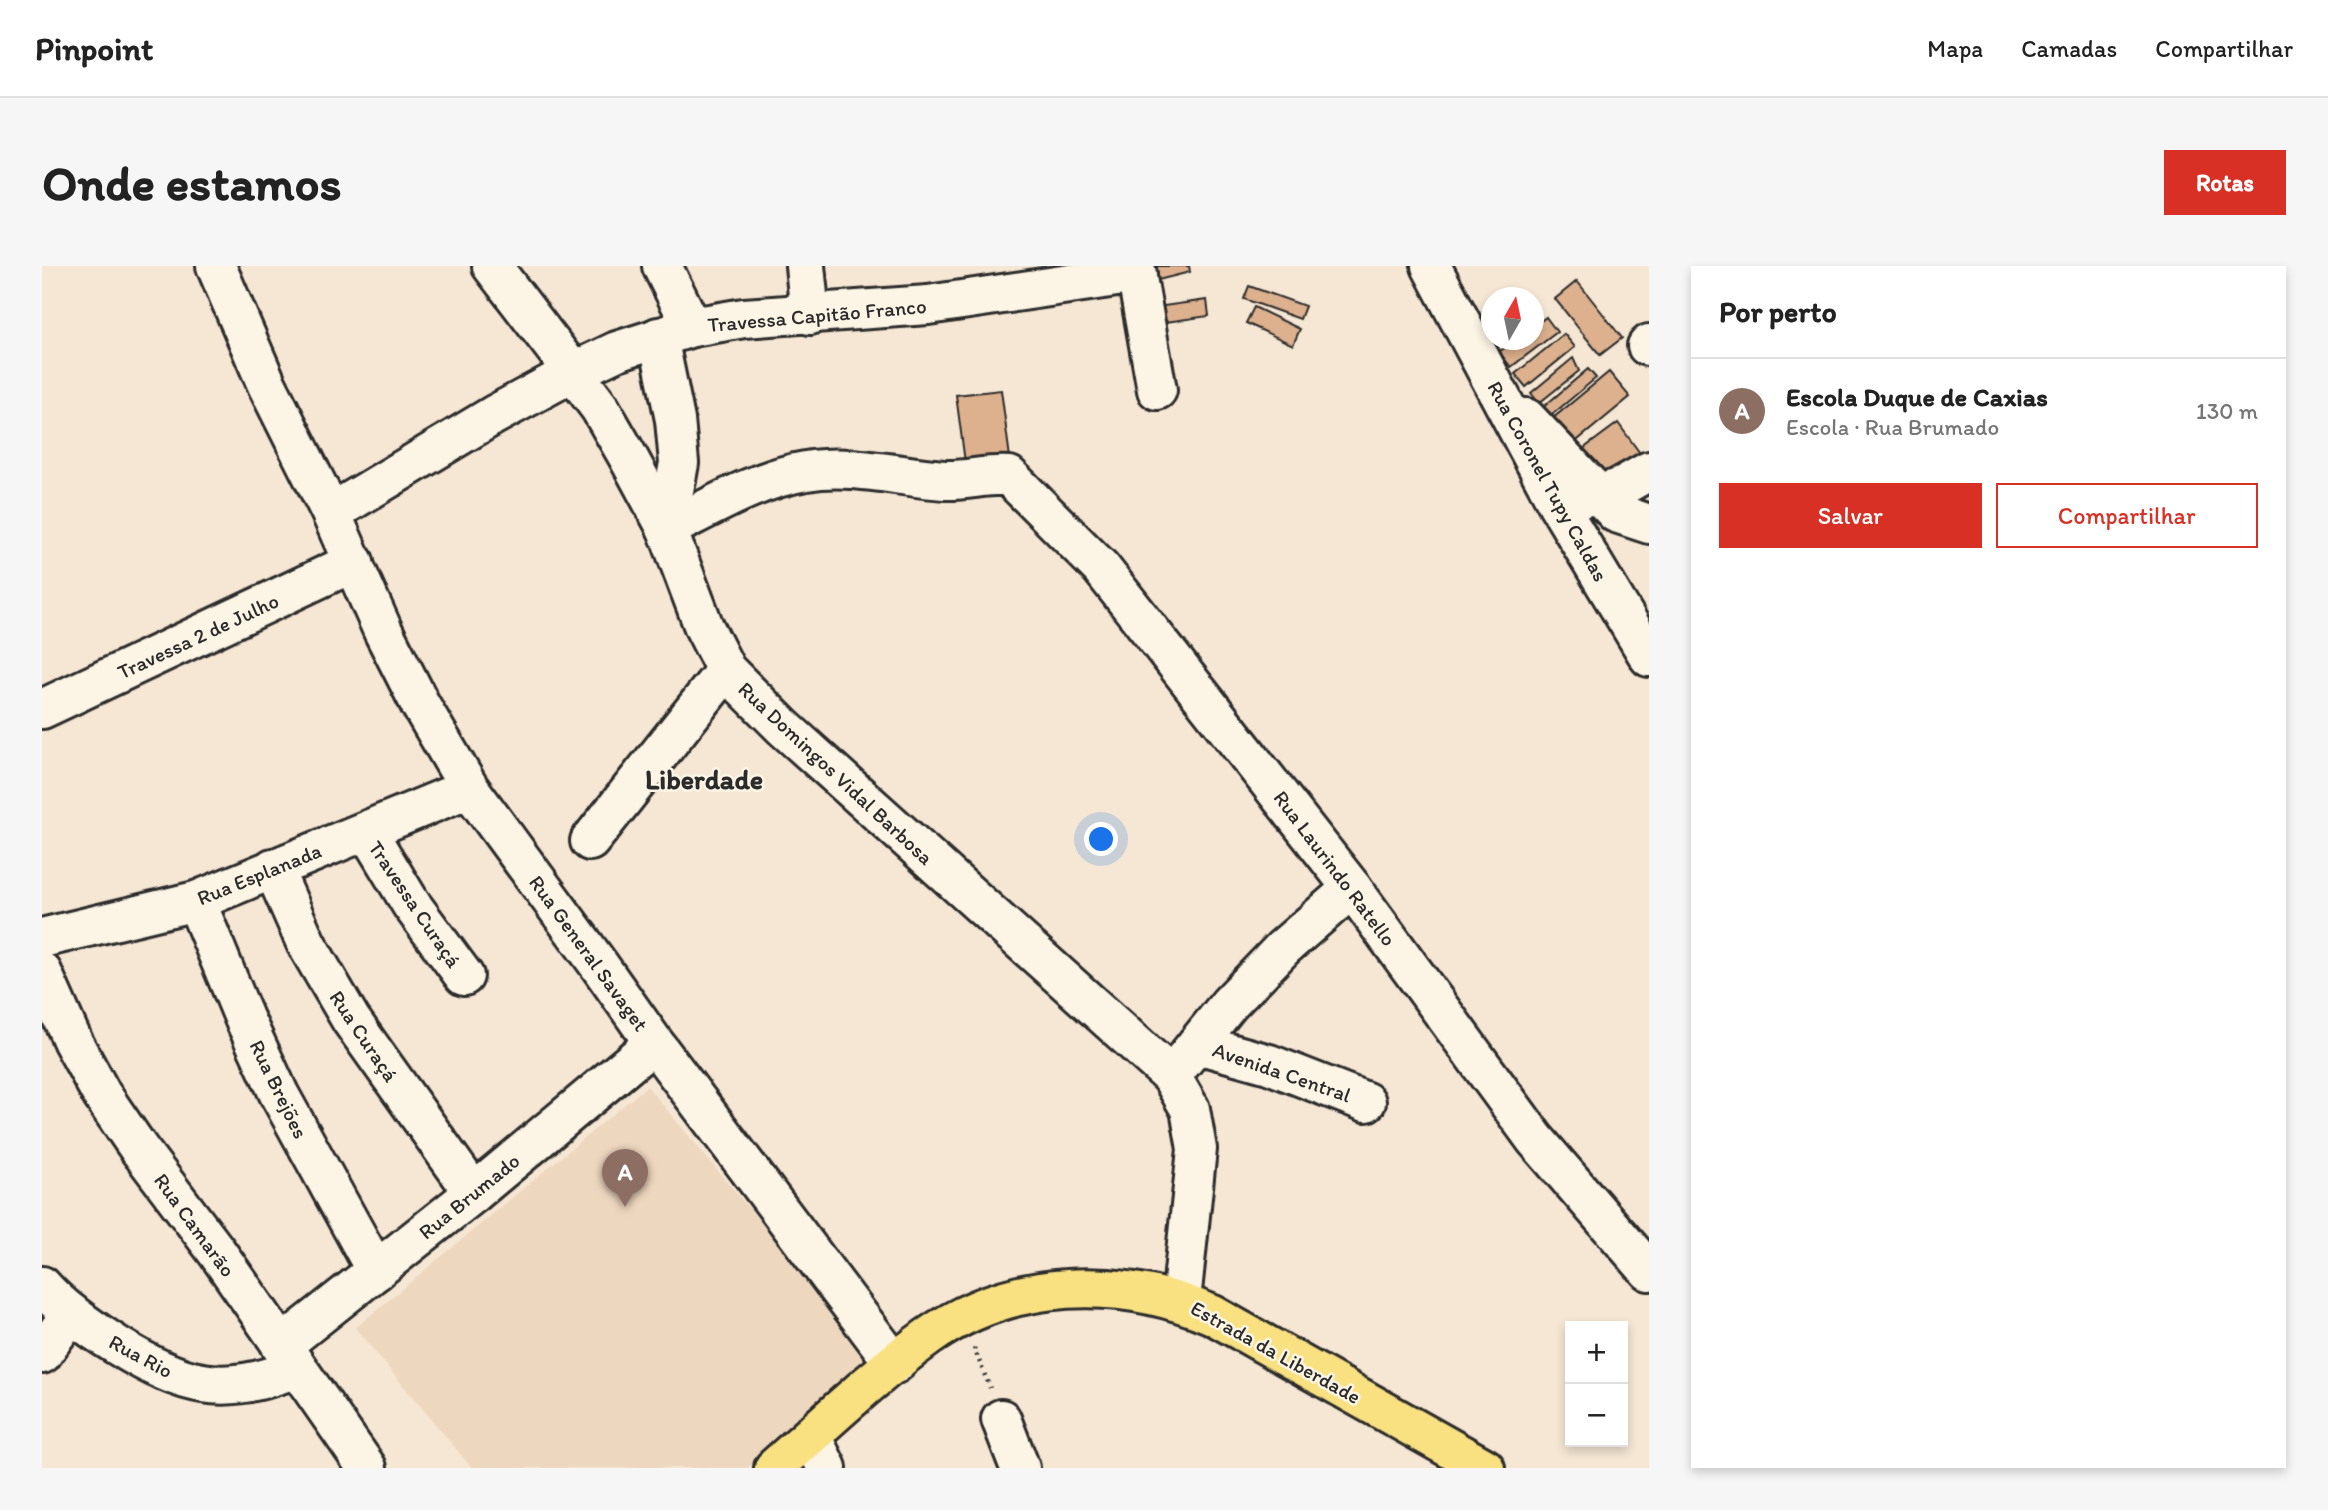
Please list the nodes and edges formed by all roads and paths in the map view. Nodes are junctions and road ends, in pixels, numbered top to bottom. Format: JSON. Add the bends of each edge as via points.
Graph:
{"nodes":[{"id":1,"x":216,"y":266,"type":"edge"},
{"id":2,"x":492,"y":266,"type":"edge"},
{"id":3,"x":662,"y":266,"type":"edge"},
{"id":4,"x":805,"y":266,"type":"edge"},
{"id":5,"x":1432,"y":266,"type":"edge"},
{"id":6,"x":1136,"y":270,"type":"edge"},
{"id":7,"x":810,"y":315,"type":"junction"},
{"id":8,"x":675,"y":332,"type":"junction"},
{"id":9,"x":573,"y":372,"type":"junction"},
{"id":10,"x":1491,"y":381,"type":"junction"},
{"id":11,"x":1157,"y":390,"type":"dead end"},
{"id":12,"x":1649,"y":471,"type":"edge"},
{"id":13,"x":1597,"y":493,"type":"junction"},
{"id":14,"x":1558,"y":505,"type":"junction"},
{"id":15,"x":331,"y":513,"type":"junction"},
{"id":16,"x":1649,"y":524,"type":"edge"},
{"id":17,"x":667,"y":529,"type":"junction"},
{"id":18,"x":354,"y":562,"type":"junction"},
{"id":19,"x":1649,"y":657,"type":"edge"},
{"id":20,"x":726,"y":670,"type":"junction"},
{"id":21,"x":42,"y":709,"type":"edge"},
{"id":22,"x":469,"y":788,"type":"junction"},
{"id":23,"x":367,"y":831,"type":"junction"},
{"id":24,"x":590,"y":841,"type":"dead end"},
{"id":25,"x":273,"y":868,"type":"junction"},
{"id":26,"x":1352,"y":888,"type":"junction"},
{"id":27,"x":196,"y":901,"type":"junction"},
{"id":28,"x":42,"y":939,"type":"edge"},
{"id":29,"x":42,"y":972,"type":"edge"},
{"id":30,"x":464,"y":976,"type":"dead end"},
{"id":31,"x":654,"y":1043,"type":"junction"},
{"id":32,"x":1197,"y":1044,"type":"junction"},
{"id":33,"x":1171,"y":1076,"type":"junction"},
{"id":34,"x":1366,"y":1101,"type":"dead end"},
{"id":35,"x":474,"y":1193,"type":"junction"},
{"id":36,"x":376,"y":1271,"type":"junction"},
{"id":37,"x":1649,"y":1271,"type":"edge"},
{"id":38,"x":42,"y":1286,"type":"edge"},
{"id":39,"x":1181,"y":1301,"type":"junction"},
{"id":40,"x":71,"y":1313,"type":"junction"},
{"id":41,"x":962,"y":1317,"type":"junction"},
{"id":42,"x":42,"y":1354,"type":"edge"},
{"id":43,"x":288,"y":1357,"type":"junction"},
{"id":44,"x":895,"y":1364,"type":"junction"},
{"id":45,"x":1001,"y":1419,"type":"joint"},
{"id":46,"x":819,"y":1452,"type":"edge"},
{"id":47,"x":367,"y":1468,"type":"edge"},
{"id":48,"x":774,"y":1468,"type":"edge"},
{"id":49,"x":1020,"y":1468,"type":"edge"},
{"id":50,"x":1485,"y":1468,"type":"edge"}],
"edges":[{"from":1,"to":15,"type":"street","name":"Rua General Savaget","via":[[267,385]]},
{"from":2,"to":9,"type":"street","name":"Rua Domingos Vidal Barbosa"},
{"from":3,"to":8,"type":"street"},
{"from":4,"to":7,"type":"street"},
{"from":5,"to":10,"type":"street","name":"Rua Coronel Tupy Caldas"},
{"from":6,"to":7,"type":"street","name":"Travessa Capitão Franco","via":[[928,305]]},
{"from":6,"to":11,"type":"street"},
{"from":7,"to":8,"type":"street","name":"Travessa Capitão Franco","via":[[744,318]]},
{"from":8,"to":9,"type":"street","name":"Travessa Capitão Franco"},
{"from":8,"to":17,"type":"street","via":[[680,463]]},
{"from":9,"to":15,"type":"street","name":"Travessa Capitão Franco"},
{"from":9,"to":17,"type":"street","name":"Rua Domingos Vidal Barbosa","via":[[600,408]]},
{"from":10,"to":13,"type":"street"},
{"from":10,"to":14,"type":"street","name":"Rua Coronel Tupy Caldas"},
{"from":12,"to":13,"type":"street","via":[[1617,489]]},
{"from":13,"to":14,"type":"street"},
{"from":13,"to":16,"type":"street","via":[[1616,513]]},
{"from":14,"to":19,"type":"street","name":"Rua Coronel Tupy Caldas"},
{"from":15,"to":18,"type":"street","name":"Rua General Savaget"},
{"from":17,"to":20,"type":"street","name":"Rua Domingos Vidal Barbosa","via":[[704,627]]},
{"from":17,"to":26,"type":"street","name":"Rua Laurindo Ratello","via":[[751,487],[806,471],[855,469],[952,480],[1009,476],[1101,568]]},
{"from":18,"to":21,"type":"street","name":"Travessa 2 de Julho"},
{"from":18,"to":22,"type":"street","name":"Rua General Savaget","via":[[420,704]]},
{"from":20,"to":24,"type":"street"},
{"from":20,"to":33,"type":"street","name":"Rua Domingos Vidal Barbosa","via":[[783,727]]},
{"from":22,"to":23,"type":"street","name":"Rua Esplanada"},
{"from":22,"to":31,"type":"street","name":"Rua General Savaget"},
{"from":23,"to":25,"type":"street","name":"Rua Esplanada"},
{"from":23,"to":30,"type":"street","name":"Travessa Curaçá","via":[[411,904]]},
{"from":25,"to":27,"type":"street","name":"Rua Esplanada"},
{"from":25,"to":35,"type":"street","name":"Rua Curaçá","via":[[306,943],[351,1020]]},
{"from":26,"to":32,"type":"street","via":[[1274,957]]},
{"from":26,"to":37,"type":"street","name":"Rua Laurindo Ratello","via":[[1535,1139]]},
{"from":27,"to":28,"type":"street","name":"Rua Esplanada"},
{"from":27,"to":36,"type":"street","name":"Rua Brejões","via":[[279,1094]]},
{"from":29,"to":43,"type":"street","name":"Rua Camarão","via":[[102,1095]]},
{"from":31,"to":35,"type":"street","name":"Rua Brumado"},
{"from":31,"to":44,"type":"street","name":"Rua General Savaget"},
{"from":32,"to":33,"type":"street"},
{"from":32,"to":34,"type":"street","name":"Avenida Central","via":[[1269,1064]]},
{"from":33,"to":39,"type":"street","name":"Rua Domingos Vidal Barbosa","via":[[1190,1109],[1197,1149]]},
{"from":35,"to":36,"type":"street","name":"Rua Brumado"},
{"from":36,"to":43,"type":"street","name":"Rua Brumado"},
{"from":38,"to":40,"type":"street","name":"Rua Rio"},
{"from":39,"to":41,"type":"main road","name":"Estrada da Liberdade","via":[[1145,1292],[1076,1287],[999,1301]]},
{"from":39,"to":50,"type":"main road","name":"Estrada da Liberdade"},
{"from":40,"to":42,"type":"street"},
{"from":40,"to":43,"type":"street","name":"Rua Rio","via":[[146,1363],[194,1383],[237,1385],[275,1377]]},
{"from":41,"to":44,"type":"main road","name":"Estrada da Liberdade"},
{"from":41,"to":45,"type":"path"},
{"from":43,"to":47,"type":"street","name":"Rua Camarão"},
{"from":44,"to":46,"type":"main road","name":"Estrada da Liberdade"},
{"from":45,"to":49,"type":"street"},
{"from":46,"to":48,"type":"main road","name":"Estrada da Liberdade"}]}
